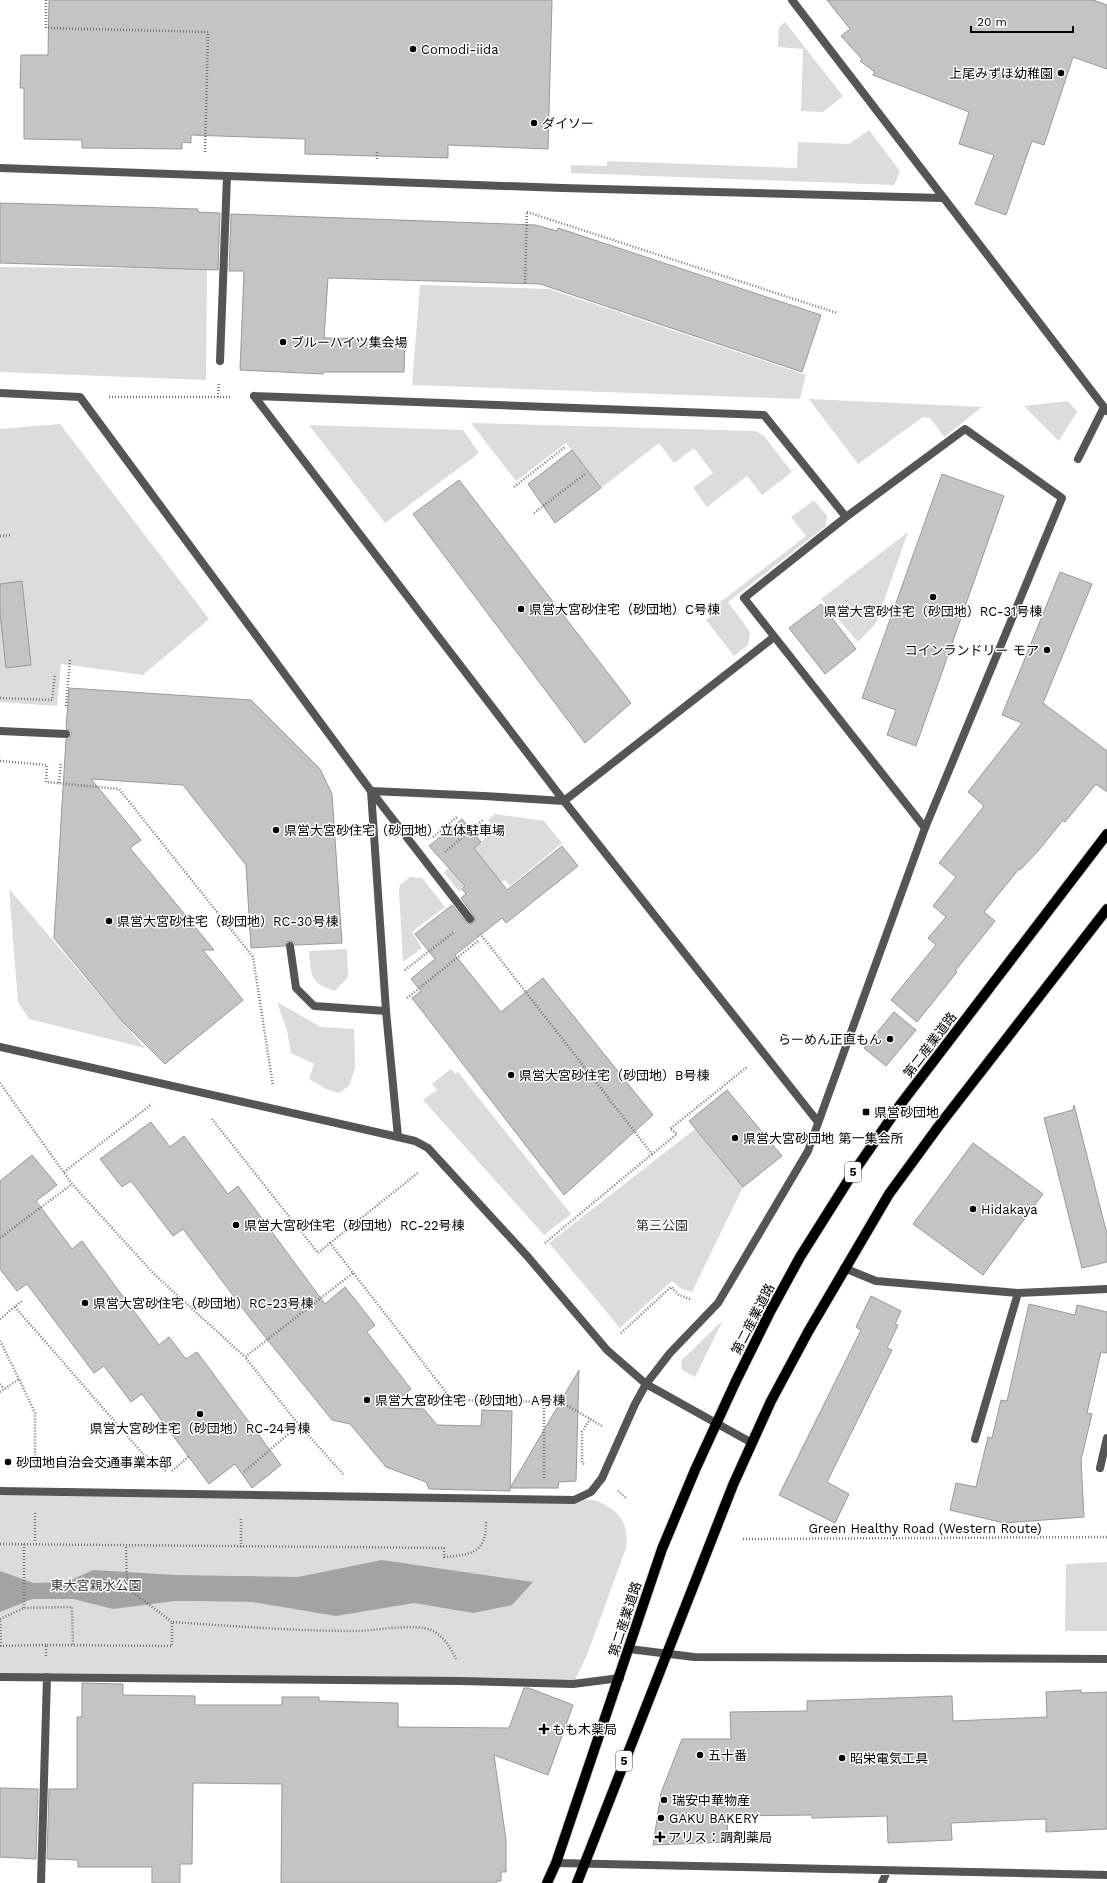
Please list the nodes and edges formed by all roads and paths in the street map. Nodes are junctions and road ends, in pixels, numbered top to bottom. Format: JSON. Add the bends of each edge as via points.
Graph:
{"nodes":[{"id":1,"x":46,"y":0,"type":"edge"},
{"id":2,"x":792,"y":0,"type":"edge"},
{"id":3,"x":0,"y":168,"type":"edge"},
{"id":4,"x":204,"y":175,"type":"junction"},
{"id":5,"x":227,"y":176,"type":"junction"},
{"id":6,"x":528,"y":187,"type":"junction"},
{"id":7,"x":942,"y":198,"type":"junction"},
{"id":8,"x":527,"y":212,"type":"junction"},
{"id":9,"x":525,"y":283,"type":"dead end"},
{"id":10,"x":837,"y":313,"type":"dead end"},
{"id":11,"x":220,"y":362,"type":"dead end"},
{"id":12,"x":0,"y":394,"type":"edge"},
{"id":13,"x":254,"y":396,"type":"junction"},
{"id":14,"x":80,"y":397,"type":"junction"},
{"id":15,"x":1105,"y":409,"type":"edge"},
{"id":16,"x":565,"y":447,"type":"dead end"},
{"id":17,"x":1078,"y":459,"type":"dead end"},
{"id":18,"x":585,"y":474,"type":"dead end"},
{"id":19,"x":514,"y":487,"type":"dead end"},
{"id":20,"x":534,"y":513,"type":"dead end"},
{"id":21,"x":846,"y":517,"type":"junction"},
{"id":22,"x":12,"y":535,"type":"dead end"},
{"id":23,"x":0,"y":536,"type":"edge"},
{"id":24,"x":774,"y":637,"type":"junction"},
{"id":25,"x":70,"y":660,"type":"dead end"},
{"id":26,"x":55,"y":674,"type":"dead end"},
{"id":27,"x":0,"y":698,"type":"edge"},
{"id":28,"x":66,"y":706,"type":"dead end"},
{"id":29,"x":0,"y":731,"type":"edge"},
{"id":30,"x":66,"y":734,"type":"dead end"},
{"id":31,"x":0,"y":761,"type":"edge"},
{"id":32,"x":61,"y":762,"type":"dead end"},
{"id":33,"x":59,"y":784,"type":"junction"},
{"id":34,"x":371,"y":791,"type":"junction"},
{"id":35,"x":484,"y":796,"type":"junction"},
{"id":36,"x":510,"y":797,"type":"junction"},
{"id":37,"x":564,"y":802,"type":"junction"},
{"id":38,"x":925,"y":828,"type":"junction"},
{"id":39,"x":1107,"y":834,"type":"edge"},
{"id":40,"x":415,"y":851,"type":"junction"},
{"id":41,"x":428,"y":867,"type":"junction"},
{"id":42,"x":1107,"y":909,"type":"edge"},
{"id":43,"x":470,"y":920,"type":"junction"},
{"id":44,"x":483,"y":937,"type":"junction"},
{"id":45,"x":290,"y":946,"type":"dead end"},
{"id":46,"x":404,"y":971,"type":"dead end"},
{"id":47,"x":406,"y":999,"type":"dead end"},
{"id":48,"x":386,"y":1011,"type":"junction"},
{"id":49,"x":0,"y":1048,"type":"edge"},
{"id":50,"x":763,"y":1054,"type":"junction"},
{"id":51,"x":0,"y":1083,"type":"edge"},
{"id":52,"x":174,"y":1087,"type":"junction"},
{"id":53,"x":190,"y":1091,"type":"junction"},
{"id":54,"x":277,"y":1110,"type":"junction"},
{"id":55,"x":818,"y":1122,"type":"junction"},
{"id":56,"x":398,"y":1137,"type":"junction"},
{"id":57,"x":652,"y":1154,"type":"junction"},
{"id":58,"x":437,"y":1158,"type":"junction"},
{"id":59,"x":64,"y":1172,"type":"junction"},
{"id":60,"x":72,"y":1184,"type":"junction"},
{"id":61,"x":0,"y":1238,"type":"edge"},
{"id":62,"x":330,"y":1243,"type":"junction"},
{"id":63,"x":528,"y":1256,"type":"junction"},
{"id":64,"x":844,"y":1268,"type":"junction"},
{"id":65,"x":353,"y":1273,"type":"junction"},
{"id":66,"x":1107,"y":1289,"type":"edge"},
{"id":67,"x":1018,"y":1293,"type":"junction"},
{"id":68,"x":720,"y":1298,"type":"junction"},
{"id":69,"x":23,"y":1300,"type":"dead end"},
{"id":70,"x":15,"y":1307,"type":"junction"},
{"id":71,"x":0,"y":1319,"type":"edge"},
{"id":72,"x":618,"y":1335,"type":"dead end"},
{"id":73,"x":0,"y":1340,"type":"edge"},
{"id":74,"x":245,"y":1357,"type":"junction"},
{"id":75,"x":19,"y":1379,"type":"junction"},
{"id":76,"x":0,"y":1384,"type":"edge"},
{"id":77,"x":646,"y":1384,"type":"junction"},
{"id":78,"x":4,"y":1389,"type":"junction"},
{"id":79,"x":0,"y":1392,"type":"edge"},
{"id":80,"x":544,"y":1402,"type":"junction"},
{"id":81,"x":590,"y":1419,"type":"junction"},
{"id":82,"x":717,"y":1423,"type":"junction"},
{"id":83,"x":299,"y":1425,"type":"junction"},
{"id":84,"x":606,"y":1428,"type":"dead end"},
{"id":85,"x":1107,"y":1438,"type":"edge"},
{"id":86,"x":975,"y":1439,"type":"dead end"},
{"id":87,"x":752,"y":1443,"type":"junction"},
{"id":88,"x":189,"y":1456,"type":"dead end"},
{"id":89,"x":1100,"y":1468,"type":"dead end"},
{"id":90,"x":603,"y":1475,"type":"junction"},
{"id":91,"x":238,"y":1477,"type":"dead end"},
{"id":92,"x":0,"y":1490,"type":"edge"},
{"id":93,"x":34,"y":1491,"type":"junction"},
{"id":94,"x":241,"y":1495,"type":"junction"},
{"id":95,"x":363,"y":1496,"type":"junction"},
{"id":96,"x":486,"y":1499,"type":"junction"},
{"id":97,"x":544,"y":1499,"type":"junction"},
{"id":98,"x":1107,"y":1537,"type":"edge"},
{"id":99,"x":743,"y":1539,"type":"dead end"},
{"id":100,"x":35,"y":1543,"type":"junction"},
{"id":101,"x":0,"y":1544,"type":"edge"},
{"id":102,"x":24,"y":1544,"type":"junction"},
{"id":103,"x":126,"y":1546,"type":"junction"},
{"id":104,"x":241,"y":1547,"type":"junction"},
{"id":105,"x":24,"y":1608,"type":"junction"},
{"id":106,"x":172,"y":1622,"type":"junction"},
{"id":107,"x":46,"y":1646,"type":"junction"},
{"id":108,"x":73,"y":1646,"type":"junction"},
{"id":109,"x":628,"y":1649,"type":"junction"},
{"id":110,"x":666,"y":1654,"type":"junction"},
{"id":111,"x":1107,"y":1659,"type":"edge"},
{"id":112,"x":0,"y":1677,"type":"edge"},
{"id":113,"x":47,"y":1677,"type":"junction"},
{"id":114,"x":620,"y":1678,"type":"junction"},
{"id":115,"x":460,"y":1681,"type":"junction"},
{"id":116,"x":556,"y":1863,"type":"junction"},
{"id":117,"x":584,"y":1863,"type":"junction"},
{"id":118,"x":887,"y":1871,"type":"junction"},
{"id":119,"x":1051,"y":1874,"type":"junction"},
{"id":120,"x":1107,"y":1875,"type":"edge"},
{"id":121,"x":41,"y":1883,"type":"edge"},
{"id":122,"x":547,"y":1883,"type":"edge"},
{"id":123,"x":577,"y":1883,"type":"edge"},
{"id":124,"x":882,"y":1883,"type":"edge"},
{"id":125,"x":1051,"y":1883,"type":"edge"}],
"edges":[{"from":1,"to":4,"type":"path","via":[[46,28],[208,32]]},
{"from":2,"to":7,"type":"street"},
{"from":3,"to":4,"type":"street"},
{"from":4,"to":5,"type":"street"},
{"from":5,"to":6,"type":"street"},
{"from":5,"to":11,"type":"street"},
{"from":6,"to":7,"type":"street"},
{"from":6,"to":8,"type":"path"},
{"from":7,"to":15,"type":"street"},
{"from":8,"to":9,"type":"path"},
{"from":8,"to":10,"type":"path"},
{"from":12,"to":14,"type":"street"},
{"from":13,"to":14,"type":"path"},
{"from":13,"to":21,"type":"street","via":[[764,415]]},
{"from":13,"to":37,"type":"street"},
{"from":14,"to":34,"type":"street"},
{"from":15,"to":17,"type":"street"},
{"from":16,"to":19,"type":"path"},
{"from":18,"to":20,"type":"path"},
{"from":21,"to":24,"type":"street","via":[[744,598]]},
{"from":21,"to":38,"type":"street","via":[[966,428],[1062,498]]},
{"from":22,"to":23,"type":"path"},
{"from":24,"to":37,"type":"street"},
{"from":24,"to":38,"type":"street"},
{"from":25,"to":28,"type":"path"},
{"from":26,"to":27,"type":"path","via":[[52,700]]},
{"from":29,"to":30,"type":"street"},
{"from":31,"to":33,"type":"path","via":[[47,765],[46,782]]},
{"from":32,"to":33,"type":"path"},
{"from":33,"to":54,"type":"path","via":[[119,789],[254,957]]},
{"from":34,"to":35,"type":"street"},
{"from":34,"to":40,"type":"street"},
{"from":34,"to":48,"type":"street"},
{"from":35,"to":36,"type":"street"},
{"from":35,"to":40,"type":"path"},
{"from":36,"to":37,"type":"street"},
{"from":36,"to":41,"type":"path"},
{"from":37,"to":50,"type":"street"},
{"from":38,"to":55,"type":"street"},
{"from":39,"to":82,"type":"main road","name":"第二産業道路","number":"5","via":[[900,1105],[851,1176],[800,1257]]},
{"from":40,"to":41,"type":"street"},
{"from":41,"to":43,"type":"street"},
{"from":42,"to":64,"type":"main road","number":"5","via":[[938,1127],[889,1194]]},
{"from":43,"to":44,"type":"path"},
{"from":43,"to":46,"type":"path"},
{"from":44,"to":47,"type":"path"},
{"from":44,"to":57,"type":"path"},
{"from":45,"to":48,"type":"street","via":[[296,988],[314,1006]]},
{"from":48,"to":56,"type":"street"},
{"from":49,"to":52,"type":"street"},
{"from":50,"to":55,"type":"street"},
{"from":50,"to":57,"type":"path","via":[[670,1129],[677,1134]]},
{"from":51,"to":59,"type":"path"},
{"from":52,"to":53,"type":"street"},
{"from":52,"to":59,"type":"path"},
{"from":53,"to":54,"type":"street"},
{"from":53,"to":62,"type":"path","via":[[318,1253]]},
{"from":54,"to":56,"type":"street"},
{"from":55,"to":68,"type":"street","via":[[808,1151]]},
{"from":56,"to":58,"type":"street","via":[[428,1148]]},
{"from":57,"to":63,"type":"path"},
{"from":58,"to":62,"type":"path"},
{"from":58,"to":63,"type":"street"},
{"from":59,"to":60,"type":"path"},
{"from":60,"to":61,"type":"path"},
{"from":60,"to":74,"type":"path","via":[[154,1274]]},
{"from":62,"to":65,"type":"path"},
{"from":63,"to":77,"type":"street","via":[[607,1350]]},
{"from":64,"to":67,"type":"street","via":[[876,1281]]},
{"from":64,"to":87,"type":"main road","number":"5","via":[[775,1394]]},
{"from":65,"to":74,"type":"path"},
{"from":65,"to":80,"type":"path","via":[[452,1400]]},
{"from":66,"to":67,"type":"street"},
{"from":67,"to":86,"type":"street"},
{"from":68,"to":72,"type":"path","via":[[691,1299],[679,1295],[671,1287]]},
{"from":68,"to":77,"type":"street","via":[[670,1353]]},
{"from":69,"to":70,"type":"path"},
{"from":70,"to":71,"type":"path"},
{"from":70,"to":88,"type":"path","via":[[142,1454],[169,1473]]},
{"from":73,"to":75,"type":"path"},
{"from":74,"to":83,"type":"path"},
{"from":75,"to":78,"type":"path"},
{"from":75,"to":93,"type":"path","via":[[35,1413]]},
{"from":76,"to":78,"type":"path"},
{"from":77,"to":82,"type":"street"},
{"from":77,"to":90,"type":"street"},
{"from":78,"to":79,"type":"path"},
{"from":80,"to":81,"type":"path","via":[[568,1406]]},
{"from":80,"to":97,"type":"path"},
{"from":81,"to":84,"type":"path"},
{"from":81,"to":90,"type":"path","via":[[582,1432],[582,1463]]},
{"from":82,"to":87,"type":"street"},
{"from":82,"to":109,"type":"main road","name":"第二産業道路","number":"5","via":[[682,1497]]},
{"from":83,"to":91,"type":"path"},
{"from":83,"to":95,"type":"path"},
{"from":85,"to":89,"type":"street"},
{"from":87,"to":110,"type":"main road","number":"5","via":[[706,1550]]},
{"from":90,"to":97,"type":"street","via":[[591,1492],[574,1500]]},
{"from":92,"to":93,"type":"street"},
{"from":93,"to":94,"type":"street"},
{"from":93,"to":100,"type":"path"},
{"from":94,"to":95,"type":"street"},
{"from":94,"to":104,"type":"path"},
{"from":95,"to":96,"type":"street"},
{"from":96,"to":97,"type":"street"},
{"from":96,"to":104,"type":"path","via":[[485,1536],[476,1550],[467,1555],[444,1557],[444,1548]]},
{"from":98,"to":99,"type":"path","name":"Green Healthy Road (Western Route)"},
{"from":100,"to":102,"type":"path"},
{"from":100,"to":103,"type":"path"},
{"from":101,"to":102,"type":"path"},
{"from":102,"to":105,"type":"path"},
{"from":103,"to":104,"type":"path"},
{"from":103,"to":106,"type":"path","via":[[127,1588]]},
{"from":105,"to":107,"type":"path","via":[[0,1619],[1,1646]]},
{"from":105,"to":108,"type":"path","via":[[72,1608]]},
{"from":106,"to":108,"type":"path","via":[[172,1646]]},
{"from":106,"to":115,"type":"path","via":[[265,1629],[431,1630],[452,1648]]},
{"from":107,"to":108,"type":"path"},
{"from":107,"to":113,"type":"path"},
{"from":109,"to":110,"type":"street"},
{"from":109,"to":114,"type":"main road","name":"第二産業道路","number":"5"},
{"from":110,"to":111,"type":"street","via":[[694,1657]]},
{"from":110,"to":117,"type":"main road","number":"5"},
{"from":112,"to":113,"type":"street"},
{"from":113,"to":115,"type":"street"},
{"from":113,"to":121,"type":"street"},
{"from":114,"to":115,"type":"street","via":[[573,1684]]},
{"from":114,"to":116,"type":"main road","name":"第二産業道路","number":"5"},
{"from":116,"to":117,"type":"street"},
{"from":116,"to":122,"type":"main road","name":"第二産業道路","number":"5"},
{"from":117,"to":118,"type":"street"},
{"from":117,"to":123,"type":"main road","number":"5"},
{"from":118,"to":119,"type":"street"},
{"from":118,"to":124,"type":"street"},
{"from":119,"to":120,"type":"street"},
{"from":119,"to":125,"type":"street"}]}
